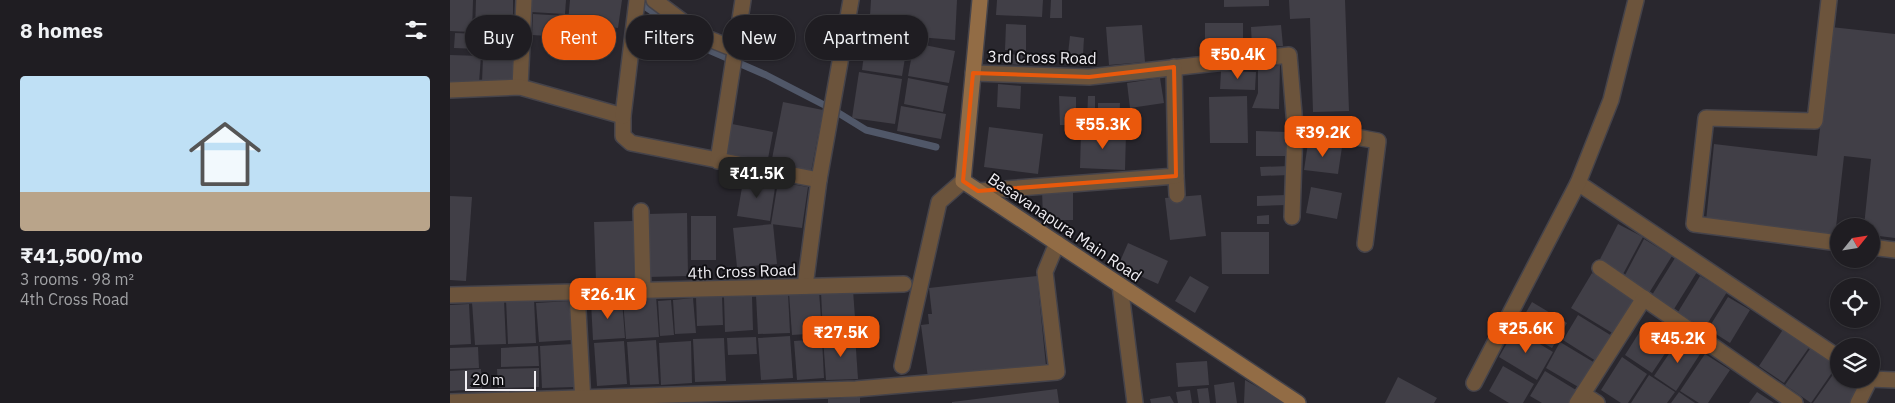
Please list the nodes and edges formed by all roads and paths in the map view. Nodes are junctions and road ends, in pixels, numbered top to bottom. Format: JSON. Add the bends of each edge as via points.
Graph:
{"nodes":[{"id":1,"x":524,"y":0,"type":"edge"},
{"id":2,"x":637,"y":0,"type":"edge"},
{"id":3,"x":654,"y":0,"type":"edge"},
{"id":4,"x":743,"y":0,"type":"edge"},
{"id":5,"x":851,"y":0,"type":"edge"},
{"id":6,"x":980,"y":0,"type":"edge"},
{"id":7,"x":1636,"y":0,"type":"edge"},
{"id":8,"x":1829,"y":0,"type":"edge"},
{"id":9,"x":740,"y":15,"type":"edge"},
{"id":10,"x":723,"y":45,"type":"edge"},
{"id":11,"x":732,"y":60,"type":"edge"},
{"id":12,"x":1174,"y":67,"type":"junction"},
{"id":13,"x":973,"y":72,"type":"junction"},
{"id":14,"x":520,"y":87,"type":"junction"},
{"id":15,"x":450,"y":90,"type":"edge"},
{"id":16,"x":623,"y":116,"type":"junction"},
{"id":17,"x":1295,"y":126,"type":"junction"},
{"id":18,"x":718,"y":161,"type":"junction"},
{"id":19,"x":1176,"y":176,"type":"junction"},
{"id":20,"x":819,"y":180,"type":"junction"},
{"id":21,"x":963,"y":181,"type":"junction"},
{"id":22,"x":1578,"y":183,"type":"junction"},
{"id":23,"x":978,"y":191,"type":"junction"},
{"id":24,"x":1177,"y":195,"type":"dead end"},
{"id":25,"x":641,"y":211,"type":"dead end"},
{"id":26,"x":1292,"y":216,"type":"dead end"},
{"id":27,"x":1830,"y":242,"type":"edge"},
{"id":28,"x":1057,"y":243,"type":"junction"},
{"id":29,"x":1365,"y":244,"type":"dead end"},
{"id":30,"x":1880,"y":248,"type":"edge"},
{"id":31,"x":1895,"y":250,"type":"edge"},
{"id":32,"x":1600,"y":268,"type":"dead end"},
{"id":33,"x":904,"y":284,"type":"dead end"},
{"id":34,"x":1120,"y":284,"type":"junction"},
{"id":35,"x":805,"y":286,"type":"junction"},
{"id":36,"x":642,"y":291,"type":"junction"},
{"id":37,"x":577,"y":292,"type":"junction"},
{"id":38,"x":450,"y":295,"type":"edge"},
{"id":39,"x":1644,"y":298,"type":"junction"},
{"id":40,"x":1830,"y":352,"type":"edge"},
{"id":41,"x":902,"y":366,"type":"dead end"},
{"id":42,"x":1895,"y":380,"type":"edge"},
{"id":43,"x":1474,"y":383,"type":"dead end"},
{"id":44,"x":1580,"y":398,"type":"edge"},
{"id":45,"x":583,"y":400,"type":"edge"},
{"id":46,"x":450,"y":402,"type":"edge"},
{"id":47,"x":1135,"y":403,"type":"edge"},
{"id":48,"x":1298,"y":403,"type":"edge"},
{"id":49,"x":1597,"y":403,"type":"edge"},
{"id":50,"x":1795,"y":403,"type":"edge"},
{"id":51,"x":1858,"y":403,"type":"edge"}],
"edges":[{"from":1,"to":14,"type":"street"},
{"from":2,"to":16,"type":"street"},
{"from":3,"to":10,"type":"street","via":[[702,36]]},
{"from":4,"to":9,"type":"street"},
{"from":5,"to":20,"type":"street","name":"4th Cross Road"},
{"from":6,"to":13,"type":"street","name":"Basavanapura Main Road"},
{"from":7,"to":22,"type":"street","via":[[1611,100]]},
{"from":8,"to":27,"type":"street","via":[[1815,120],[1706,118],[1694,224]]},
{"from":11,"to":18,"type":"street"},
{"from":12,"to":13,"type":"street","name":"3rd Cross Road","via":[[1089,77]]},
{"from":12,"to":17,"type":"street","name":"3rd Cross Road","via":[[1289,55]]},
{"from":12,"to":19,"type":"street"},
{"from":13,"to":21,"type":"street","name":"Basavanapura Main Road"},
{"from":14,"to":15,"type":"street"},
{"from":14,"to":16,"type":"street"},
{"from":16,"to":18,"type":"street","via":[[623,136],[631,143]]},
{"from":17,"to":26,"type":"street"},
{"from":17,"to":29,"type":"street","via":[[1378,141]]},
{"from":18,"to":20,"type":"street"},
{"from":19,"to":23,"type":"street"},
{"from":19,"to":24,"type":"street"},
{"from":20,"to":35,"type":"street","name":"4th Cross Road"},
{"from":21,"to":23,"type":"street","name":"Basavanapura Main Road"},
{"from":21,"to":41,"type":"street","via":[[939,202]]},
{"from":22,"to":40,"type":"street"},
{"from":22,"to":43,"type":"street"},
{"from":23,"to":28,"type":"street","name":"Basavanapura Main Road"},
{"from":25,"to":36,"type":"street"},
{"from":28,"to":34,"type":"street","name":"Basavanapura Main Road"},
{"from":28,"to":45,"type":"street","via":[[1045,272],[1057,372],[856,389]]},
{"from":30,"to":31,"type":"street"},
{"from":32,"to":39,"type":"street"},
{"from":33,"to":35,"type":"street"},
{"from":34,"to":47,"type":"street"},
{"from":34,"to":48,"type":"street","name":"Basavanapura Main Road"},
{"from":35,"to":36,"type":"street","name":"4th Cross Road"},
{"from":36,"to":37,"type":"street","name":"4th Cross Road"},
{"from":37,"to":38,"type":"street","name":"4th Cross Road"},
{"from":37,"to":45,"type":"street"},
{"from":39,"to":44,"type":"street"},
{"from":39,"to":50,"type":"street"},
{"from":42,"to":51,"type":"street","via":[[1870,379]]},
{"from":44,"to":49,"type":"street"},
{"from":45,"to":46,"type":"street"}]}
